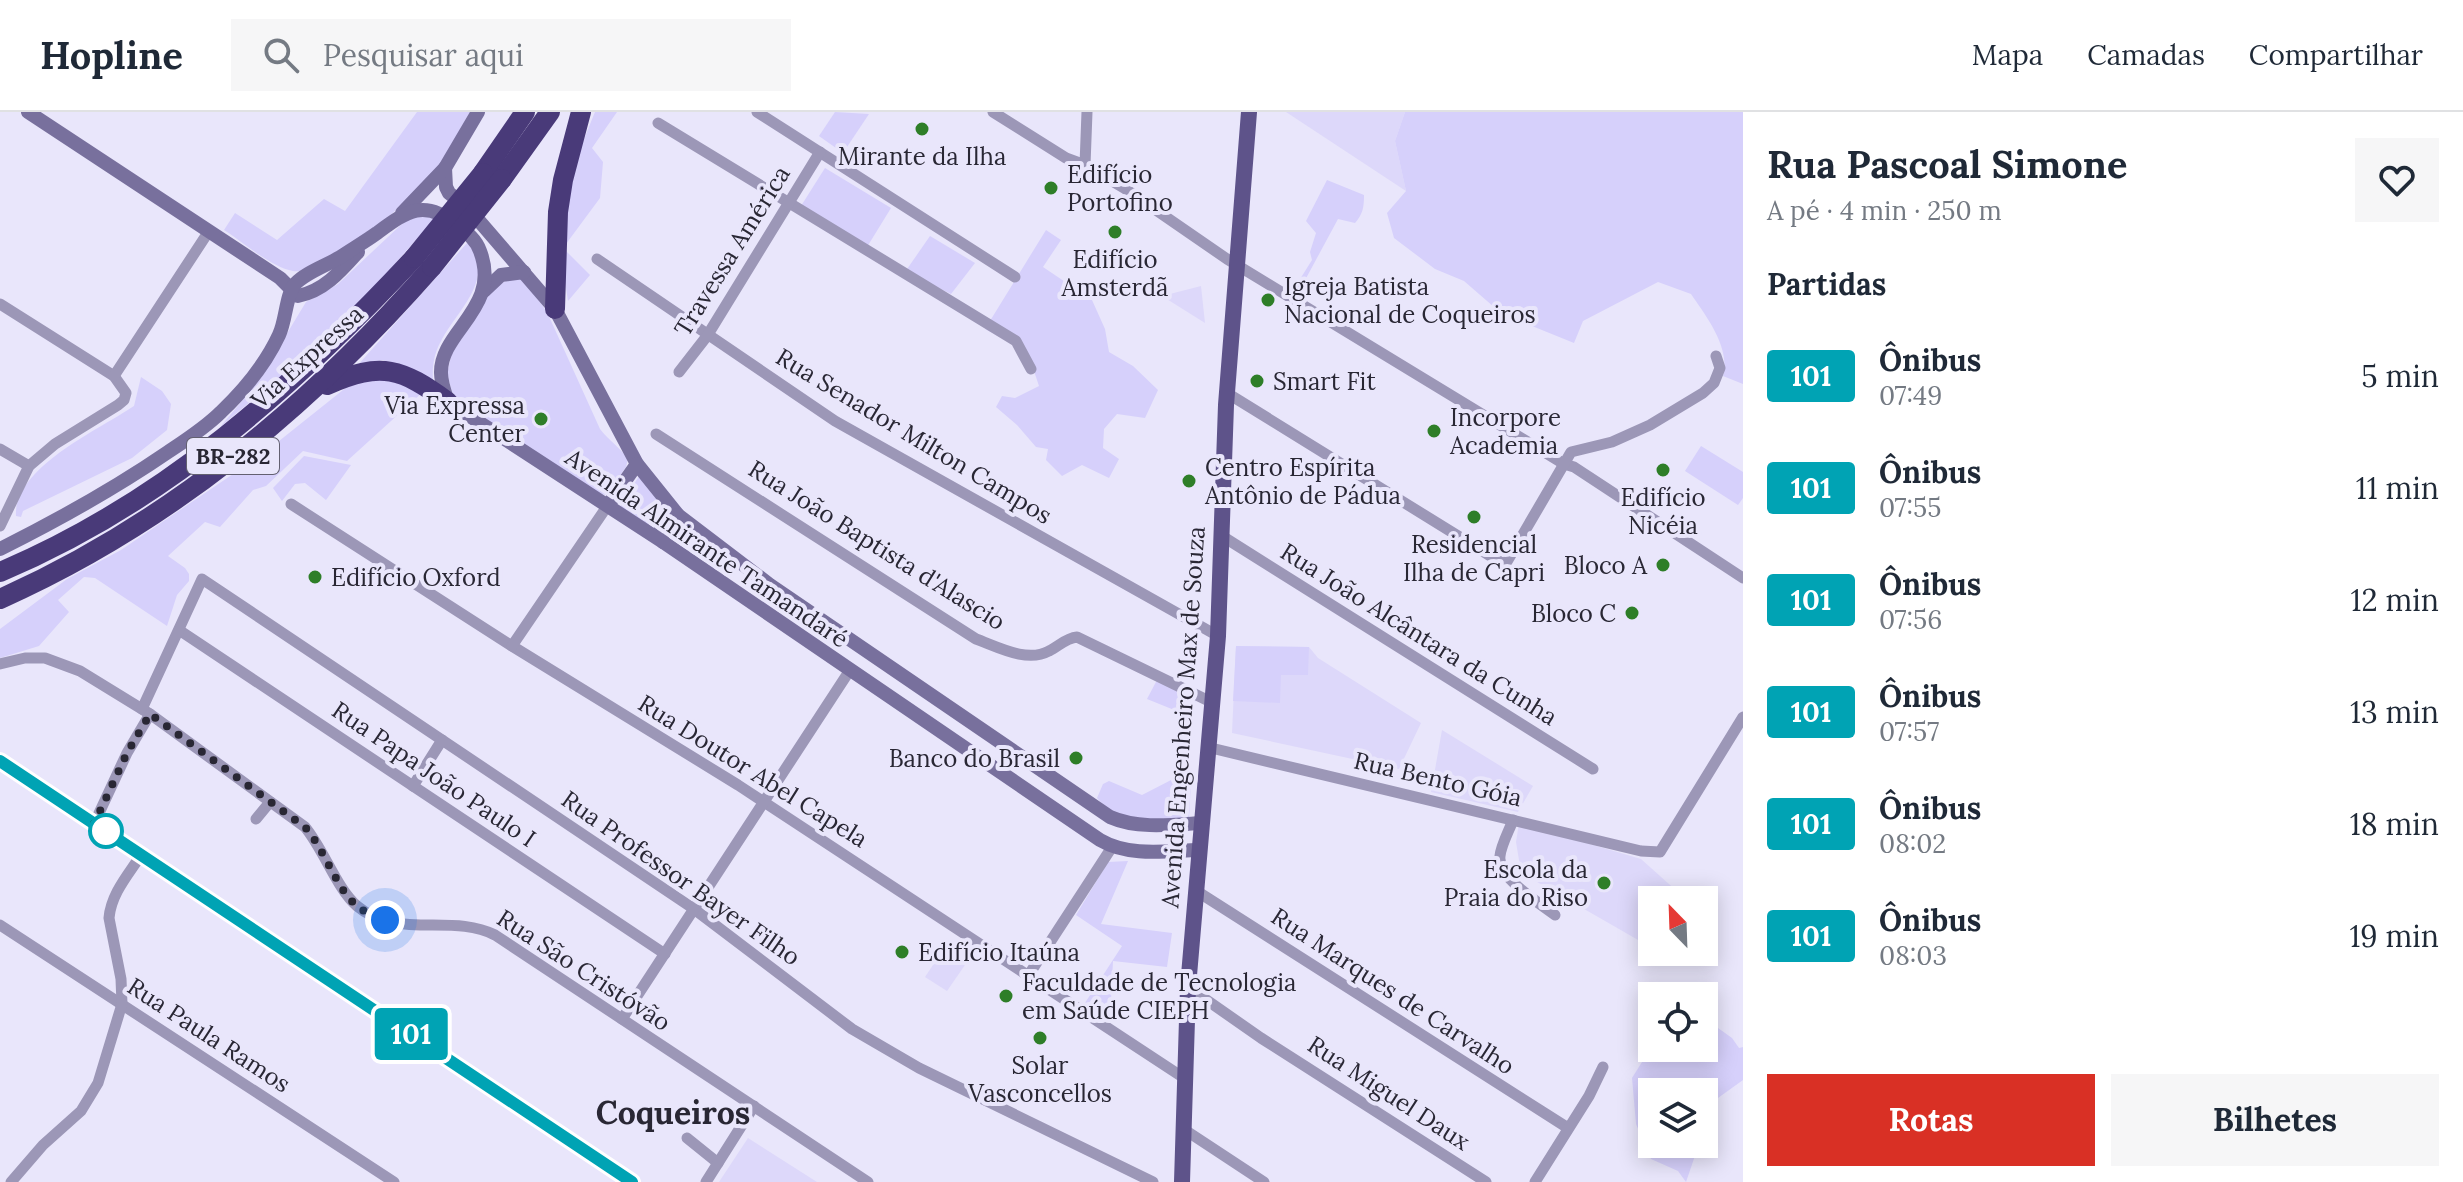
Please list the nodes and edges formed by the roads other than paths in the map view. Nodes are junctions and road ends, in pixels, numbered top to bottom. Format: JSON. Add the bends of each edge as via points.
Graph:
{"nodes":[{"id":1,"x":28,"y":112,"type":"edge"},
{"id":2,"x":478,"y":112,"type":"edge"},
{"id":3,"x":525,"y":112,"type":"edge"},
{"id":4,"x":550,"y":112,"type":"edge"},
{"id":5,"x":581,"y":112,"type":"edge"},
{"id":6,"x":757,"y":112,"type":"edge"},
{"id":7,"x":993,"y":112,"type":"edge"},
{"id":8,"x":1087,"y":112,"type":"edge"},
{"id":9,"x":1249,"y":112,"type":"edge"},
{"id":10,"x":658,"y":123,"type":"dead end"},
{"id":11,"x":820,"y":152,"type":"junction"},
{"id":12,"x":1085,"y":165,"type":"junction"},
{"id":13,"x":445,"y":168,"type":"junction"},
{"id":14,"x":493,"y":176,"type":"junction"},
{"id":15,"x":789,"y":203,"type":"junction"},
{"id":16,"x":401,"y":215,"type":"junction"},
{"id":17,"x":209,"y":231,"type":"junction"},
{"id":18,"x":597,"y":259,"type":"dead end"},
{"id":19,"x":423,"y":262,"type":"junction"},
{"id":20,"x":1236,"y":264,"type":"junction"},
{"id":21,"x":524,"y":272,"type":"junction"},
{"id":22,"x":1015,"y":277,"type":"dead end"},
{"id":23,"x":291,"y":284,"type":"junction"},
{"id":24,"x":484,"y":291,"type":"junction"},
{"id":25,"x":0,"y":304,"type":"edge"},
{"id":26,"x":555,"y":309,"type":"junction"},
{"id":27,"x":707,"y":336,"type":"junction"},
{"id":28,"x":1716,"y":356,"type":"dead end"},
{"id":29,"x":1031,"y":369,"type":"dead end"},
{"id":30,"x":679,"y":372,"type":"dead end"},
{"id":31,"x":114,"y":376,"type":"junction"},
{"id":32,"x":313,"y":391,"type":"junction"},
{"id":33,"x":1227,"y":393,"type":"junction"},
{"id":34,"x":448,"y":402,"type":"junction"},
{"id":35,"x":656,"y":434,"type":"dead end"},
{"id":36,"x":0,"y":449,"type":"edge"},
{"id":37,"x":637,"y":464,"type":"junction"},
{"id":38,"x":1564,"y":464,"type":"junction"},
{"id":39,"x":29,"y":466,"type":"junction"},
{"id":40,"x":291,"y":504,"type":"dead end"},
{"id":41,"x":608,"y":505,"type":"junction"},
{"id":42,"x":678,"y":515,"type":"junction"},
{"id":43,"x":2,"y":518,"type":"edge"},
{"id":44,"x":1222,"y":536,"type":"junction"},
{"id":45,"x":663,"y":542,"type":"junction"},
{"id":46,"x":0,"y":549,"type":"edge"},
{"id":47,"x":0,"y":572,"type":"edge"},
{"id":48,"x":1743,"y":578,"type":"edge"},
{"id":49,"x":0,"y":599,"type":"edge"},
{"id":50,"x":179,"y":630,"type":"junction"},
{"id":51,"x":1218,"y":636,"type":"junction"},
{"id":52,"x":512,"y":646,"type":"junction"},
{"id":53,"x":0,"y":664,"type":"edge"},
{"id":54,"x":850,"y":670,"type":"junction"},
{"id":55,"x":1211,"y":702,"type":"junction"},
{"id":56,"x":146,"y":712,"type":"junction"},
{"id":57,"x":1743,"y":717,"type":"edge"},
{"id":58,"x":442,"y":740,"type":"junction"},
{"id":59,"x":1207,"y":747,"type":"junction"},
{"id":60,"x":0,"y":761,"type":"edge"},
{"id":61,"x":1593,"y":769,"type":"dead end"},
{"id":62,"x":413,"y":786,"type":"junction"},
{"id":63,"x":270,"y":802,"type":"junction"},
{"id":64,"x":764,"y":802,"type":"junction"},
{"id":65,"x":256,"y":819,"type":"dead end"},
{"id":66,"x":1513,"y":820,"type":"junction"},
{"id":67,"x":1122,"y":822,"type":"junction"},
{"id":68,"x":1200,"y":823,"type":"junction"},
{"id":69,"x":94,"y":824,"type":"junction"},
{"id":70,"x":1112,"y":847,"type":"junction"},
{"id":71,"x":1198,"y":850,"type":"junction"},
{"id":72,"x":141,"y":855,"type":"junction"},
{"id":73,"x":1195,"y":890,"type":"junction"},
{"id":74,"x":694,"y":909,"type":"junction"},
{"id":75,"x":1555,"y":915,"type":"dead end"},
{"id":76,"x":0,"y":925,"type":"edge"},
{"id":77,"x":665,"y":954,"type":"junction"},
{"id":78,"x":1028,"y":976,"type":"junction"},
{"id":79,"x":1188,"y":987,"type":"junction"},
{"id":80,"x":122,"y":1004,"type":"junction"},
{"id":81,"x":622,"y":1019,"type":"junction"},
{"id":82,"x":1603,"y":1067,"type":"dead end"},
{"id":83,"x":1187,"y":1080,"type":"junction"},
{"id":84,"x":754,"y":1106,"type":"junction"},
{"id":85,"x":1568,"y":1128,"type":"junction"},
{"id":86,"x":1185,"y":1130,"type":"junction"},
{"id":87,"x":687,"y":1138,"type":"dead end"},
{"id":88,"x":718,"y":1163,"type":"junction"},
{"id":89,"x":11,"y":1182,"type":"edge"},
{"id":90,"x":394,"y":1182,"type":"edge"},
{"id":91,"x":632,"y":1182,"type":"edge"},
{"id":92,"x":706,"y":1182,"type":"edge"},
{"id":93,"x":868,"y":1182,"type":"edge"},
{"id":94,"x":1153,"y":1182,"type":"edge"},
{"id":95,"x":1182,"y":1182,"type":"edge"},
{"id":96,"x":1264,"y":1182,"type":"edge"},
{"id":97,"x":1486,"y":1182,"type":"edge"},
{"id":98,"x":1535,"y":1182,"type":"edge"}],
"edges":[{"from":1,"to":17,"type":"main road"},
{"from":2,"to":13,"type":"main road"},
{"from":3,"to":14,"type":"highway","name":"Via Expressa","number":"BR-282"},
{"from":4,"to":14,"type":"highway","name":"Via Expressa","number":"BR-282"},
{"from":5,"to":26,"type":"highway","via":[[558,212]]},
{"from":6,"to":11,"type":"street"},
{"from":7,"to":12,"type":"street"},
{"from":8,"to":12,"type":"street"},
{"from":9,"to":20,"type":"main road","name":"Avenida Engenheiro Max de Souza"},
{"from":10,"to":15,"type":"street"},
{"from":11,"to":15,"type":"street","name":"Travessa América"},
{"from":11,"to":22,"type":"street"},
{"from":12,"to":20,"type":"street"},
{"from":13,"to":16,"type":"main road"},
{"from":13,"to":21,"type":"main road","name":"Avenida Almirante Tamandaré","via":[[449,193]]},
{"from":14,"to":19,"type":"highway","name":"Via Expressa","number":"BR-282","bridge":true},
{"from":15,"to":27,"type":"street","name":"Travessa América"},
{"from":15,"to":29,"type":"street","via":[[1016,341]]},
{"from":16,"to":23,"type":"main road","via":[[322,287],[298,296]]},
{"from":16,"to":24,"type":"main road","via":[[422,209],[439,212],[472,237],[482,261]]},
{"from":17,"to":23,"type":"main road"},
{"from":17,"to":31,"type":"street"},
{"from":18,"to":27,"type":"street","name":"Rua Senador Milton Campos"},
{"from":19,"to":32,"type":"highway","name":"Via Expressa","number":"BR-282","via":[[381,325]]},
{"from":19,"to":47,"type":"highway","name":"Via Expressa","number":"BR-282","via":[[291,382],[180,473]]},
{"from":20,"to":33,"type":"main road","name":"Avenida Engenheiro Max de Souza"},
{"from":20,"to":38,"type":"street"},
{"from":21,"to":24,"type":"main road","via":[[501,275]]},
{"from":21,"to":26,"type":"main road","name":"Avenida Almirante Tamandaré"},
{"from":23,"to":46,"type":"main road","via":[[279,335],[220,413],[109,491]]},
{"from":24,"to":34,"type":"main road","via":[[442,363]]},
{"from":25,"to":31,"type":"street"},
{"from":26,"to":37,"type":"main road","name":"Avenida Almirante Tamandaré"},
{"from":27,"to":30,"type":"street","name":"Travessa América"},
{"from":27,"to":51,"type":"street","name":"Rua Senador Milton Campos","via":[[835,421]]},
{"from":28,"to":38,"type":"street","via":[[1720,368],[1703,393],[1626,436],[1574,449]]},
{"from":31,"to":39,"type":"street","via":[[125,387],[124,400]]},
{"from":32,"to":34,"type":"highway","via":[[353,374],[394,371]]},
{"from":32,"to":49,"type":"highway","name":"Via Expressa","number":"BR-282","via":[[185,495],[133,529]]},
{"from":33,"to":38,"type":"street","via":[[1505,565]]},
{"from":33,"to":44,"type":"main road","name":"Avenida Engenheiro Max de Souza"},
{"from":34,"to":41,"type":"main road","name":"Avenida Almirante Tamandaré"},
{"from":35,"to":55,"type":"street","name":"Rua João Baptista d'Alascio","via":[[976,639],[1034,655],[1077,637]]},
{"from":36,"to":39,"type":"street"},
{"from":37,"to":41,"type":"main road"},
{"from":37,"to":42,"type":"main road","name":"Avenida Almirante Tamandaré"},
{"from":38,"to":48,"type":"street"},
{"from":39,"to":43,"type":"street"},
{"from":40,"to":52,"type":"street","name":"Rua Doutor Abel Capela"},
{"from":41,"to":45,"type":"main road","name":"Avenida Almirante Tamandaré"},
{"from":41,"to":52,"type":"street"},
{"from":42,"to":45,"type":"main road","via":[[661,523]]},
{"from":42,"to":67,"type":"main road","name":"Avenida Almirante Tamandaré","via":[[770,585]]},
{"from":44,"to":51,"type":"main road","name":"Avenida Engenheiro Max de Souza"},
{"from":44,"to":61,"type":"street","name":"Rua João Alcântara da Cunha"},
{"from":45,"to":54,"type":"main road","name":"Avenida Almirante Tamandaré"},
{"from":50,"to":56,"type":"street"},
{"from":50,"to":58,"type":"street","name":"Rua Professor Bayer Filho","via":[[202,579]]},
{"from":50,"to":62,"type":"street","name":"Rua Papa João Paulo I"},
{"from":51,"to":55,"type":"main road","name":"Avenida Engenheiro Max de Souza"},
{"from":52,"to":64,"type":"street","name":"Rua Doutor Abel Capela"},
{"from":53,"to":56,"type":"street","name":"Rua São Cristóvão","via":[[45,658],[64,664]]},
{"from":54,"to":64,"type":"street"},
{"from":54,"to":70,"type":"main road","name":"Avenida Almirante Tamandaré"},
{"from":55,"to":59,"type":"main road","name":"Avenida Engenheiro Max de Souza"},
{"from":56,"to":63,"type":"street","name":"Rua São Cristóvão"},
{"from":56,"to":69,"type":"street"},
{"from":57,"to":66,"type":"street","name":"Rua Bento Góia","via":[[1660,852]]},
{"from":58,"to":62,"type":"street"},
{"from":58,"to":74,"type":"street","name":"Rua Professor Bayer Filho"},
{"from":59,"to":66,"type":"street","name":"Rua Bento Góia"},
{"from":59,"to":68,"type":"main road","name":"Avenida Engenheiro Max de Souza"},
{"from":60,"to":69,"type":"street"},
{"from":62,"to":77,"type":"street","name":"Rua Papa João Paulo I"},
{"from":63,"to":65,"type":"street"},
{"from":63,"to":81,"type":"street","name":"Rua São Cristóvão","via":[[319,843],[356,906],[401,924],[483,929]]},
{"from":64,"to":74,"type":"street"},
{"from":64,"to":78,"type":"street","name":"Rua Doutor Abel Capela"},
{"from":66,"to":75,"type":"street","via":[[1500,856],[1501,869]]},
{"from":67,"to":68,"type":"main road","name":"Avenida Almirante Tamandaré"},
{"from":67,"to":70,"type":"main road"},
{"from":68,"to":71,"type":"main road","name":"Avenida Engenheiro Max de Souza"},
{"from":69,"to":72,"type":"street"},
{"from":70,"to":71,"type":"main road","name":"Avenida Almirante Tamandaré"},
{"from":70,"to":78,"type":"street"},
{"from":71,"to":73,"type":"main road","name":"Avenida Engenheiro Max de Souza"},
{"from":72,"to":80,"type":"street","via":[[109,908]]},
{"from":72,"to":91,"type":"street"},
{"from":73,"to":79,"type":"main road","name":"Avenida Engenheiro Max de Souza"},
{"from":73,"to":85,"type":"street","name":"Rua Marques de Carvalho"},
{"from":74,"to":77,"type":"street"},
{"from":74,"to":94,"type":"street","name":"Rua Professor Bayer Filho","via":[[887,1051]]},
{"from":76,"to":80,"type":"street","name":"Rua Paula Ramos"},
{"from":77,"to":81,"type":"street"},
{"from":78,"to":83,"type":"street","name":"Rua Doutor Abel Capela"},
{"from":79,"to":83,"type":"main road","name":"Avenida Engenheiro Max de Souza"},
{"from":79,"to":97,"type":"street","name":"Rua Miguel Daux"},
{"from":80,"to":89,"type":"street","via":[[92,1096]]},
{"from":80,"to":90,"type":"street","name":"Rua Paula Ramos"},
{"from":81,"to":84,"type":"street","name":"Rua São Cristóvão"},
{"from":82,"to":85,"type":"street"},
{"from":83,"to":86,"type":"main road","name":"Avenida Engenheiro Max de Souza"},
{"from":84,"to":88,"type":"street"},
{"from":84,"to":93,"type":"street","name":"Rua São Cristóvão"},
{"from":85,"to":98,"type":"street"},
{"from":86,"to":95,"type":"main road","name":"Avenida Engenheiro Max de Souza"},
{"from":86,"to":96,"type":"street"},
{"from":87,"to":88,"type":"street"},
{"from":88,"to":92,"type":"street"}]}
